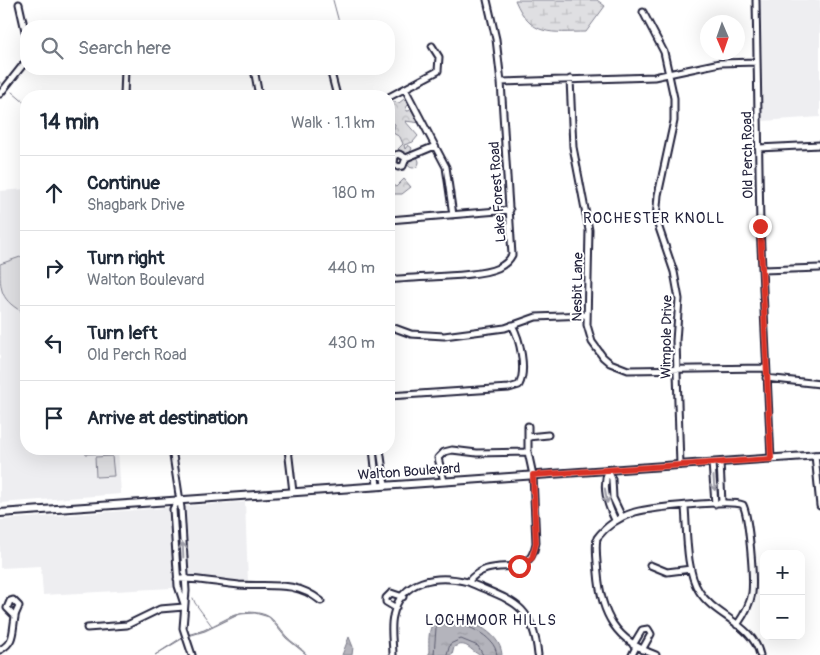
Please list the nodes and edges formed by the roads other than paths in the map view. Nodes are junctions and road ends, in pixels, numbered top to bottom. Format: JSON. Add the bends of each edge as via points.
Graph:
{"nodes":[{"id":1,"x":487,"y":0,"type":"edge"},
{"id":2,"x":756,"y":0,"type":"edge"},
{"id":3,"x":20,"y":4,"type":"dead end"},
{"id":4,"x":643,"y":12,"type":"dead end"},
{"id":5,"x":23,"y":20,"type":"edge"},
{"id":6,"x":432,"y":46,"type":"dead end"},
{"id":7,"x":757,"y":62,"type":"junction"},
{"id":8,"x":20,"y":69,"type":"edge"},
{"id":9,"x":671,"y":74,"type":"junction"},
{"id":10,"x":125,"y":75,"type":"edge"},
{"id":11,"x":255,"y":75,"type":"edge"},
{"id":12,"x":332,"y":75,"type":"edge"},
{"id":13,"x":570,"y":80,"type":"junction"},
{"id":14,"x":501,"y":82,"type":"junction"},
{"id":15,"x":405,"y":89,"type":"junction"},
{"id":16,"x":124,"y":90,"type":"edge"},
{"id":17,"x":258,"y":90,"type":"edge"},
{"id":18,"x":335,"y":90,"type":"edge"},
{"id":19,"x":0,"y":94,"type":"edge"},
{"id":20,"x":395,"y":94,"type":"edge"},
{"id":21,"x":820,"y":144,"type":"edge"},
{"id":22,"x":435,"y":146,"type":"junction"},
{"id":23,"x":758,"y":148,"type":"junction"},
{"id":24,"x":406,"y":158,"type":"dead end"},
{"id":25,"x":510,"y":210,"type":"junction"},
{"id":26,"x":453,"y":215,"type":"junction"},
{"id":27,"x":395,"y":220,"type":"edge"},
{"id":28,"x":820,"y":268,"type":"edge"},
{"id":29,"x":762,"y":270,"type":"junction"},
{"id":30,"x":395,"y":279,"type":"edge"},
{"id":31,"x":586,"y":315,"type":"junction"},
{"id":32,"x":512,"y":325,"type":"junction"},
{"id":33,"x":395,"y":328,"type":"edge"},
{"id":34,"x":765,"y":368,"type":"junction"},
{"id":35,"x":676,"y":370,"type":"junction"},
{"id":36,"x":766,"y":378,"type":"junction"},
{"id":37,"x":820,"y":384,"type":"edge"},
{"id":38,"x":395,"y":396,"type":"edge"},
{"id":39,"x":528,"y":426,"type":"dead end"},
{"id":40,"x":548,"y":435,"type":"dead end"},
{"id":41,"x":528,"y":437,"type":"junction"},
{"id":42,"x":528,"y":452,"type":"junction"},
{"id":43,"x":173,"y":455,"type":"edge"},
{"id":44,"x":289,"y":455,"type":"edge"},
{"id":45,"x":374,"y":455,"type":"edge"},
{"id":46,"x":381,"y":455,"type":"edge"},
{"id":47,"x":818,"y":455,"type":"edge"},
{"id":48,"x":771,"y":459,"type":"junction"},
{"id":49,"x":720,"y":462,"type":"junction"},
{"id":50,"x":712,"y":463,"type":"junction"},
{"id":51,"x":680,"y":465,"type":"junction"},
{"id":52,"x":608,"y":470,"type":"junction"},
{"id":53,"x":533,"y":475,"type":"junction"},
{"id":54,"x":444,"y":481,"type":"junction"},
{"id":55,"x":385,"y":485,"type":"junction"},
{"id":56,"x":377,"y":486,"type":"junction"},
{"id":57,"x":293,"y":492,"type":"junction"},
{"id":58,"x":178,"y":501,"type":"junction"},
{"id":59,"x":722,"y":503,"type":"junction"},
{"id":60,"x":715,"y":504,"type":"junction"},
{"id":61,"x":820,"y":506,"type":"edge"},
{"id":62,"x":684,"y":507,"type":"junction"},
{"id":63,"x":0,"y":513,"type":"edge"},
{"id":64,"x":618,"y":519,"type":"junction"},
{"id":65,"x":650,"y":565,"type":"dead end"},
{"id":66,"x":691,"y":569,"type":"junction"},
{"id":67,"x":177,"y":579,"type":"junction"},
{"id":68,"x":185,"y":579,"type":"junction"},
{"id":69,"x":468,"y":582,"type":"junction"},
{"id":70,"x":403,"y":597,"type":"junction"},
{"id":71,"x":321,"y":600,"type":"dead end"},
{"id":72,"x":184,"y":607,"type":"junction"},
{"id":73,"x":396,"y":608,"type":"junction"},
{"id":74,"x":14,"y":616,"type":"dead end"},
{"id":75,"x":737,"y":625,"type":"junction"},
{"id":76,"x":87,"y":628,"type":"dead end"},
{"id":77,"x":634,"y":646,"type":"junction"},
{"id":78,"x":0,"y":650,"type":"edge"},
{"id":79,"x":642,"y":650,"type":"junction"},
{"id":80,"x":192,"y":655,"type":"edge"},
{"id":81,"x":393,"y":655,"type":"edge"},
{"id":82,"x":538,"y":655,"type":"edge"},
{"id":83,"x":632,"y":655,"type":"edge"},
{"id":84,"x":656,"y":655,"type":"edge"},
{"id":85,"x":760,"y":655,"type":"edge"}],
"edges":[{"from":1,"to":14,"type":"street","name":"Lake Forest Road"},
{"from":2,"to":7,"type":"street","name":"Old Perch Road"},
{"from":3,"to":5,"type":"street"},
{"from":4,"to":9,"type":"street","name":"Wimpole Drive","via":[[659,40]]},
{"from":6,"to":15,"type":"street","via":[[439,57],[438,71]]},
{"from":7,"to":9,"type":"street","via":[[720,63]]},
{"from":7,"to":23,"type":"street","name":"Old Perch Road"},
{"from":8,"to":19,"type":"street"},
{"from":9,"to":13,"type":"street"},
{"from":9,"to":35,"type":"street","name":"Wimpole Drive","via":[[674,121],[656,213],[679,299]]},
{"from":10,"to":16,"type":"street"},
{"from":11,"to":17,"type":"street"},
{"from":12,"to":18,"type":"street"},
{"from":13,"to":14,"type":"street"},
{"from":13,"to":31,"type":"street","name":"Nesbit Lane","via":[[573,147],[589,230]]},
{"from":14,"to":25,"type":"street","name":"Lake Forest Road"},
{"from":15,"to":20,"type":"street"},
{"from":15,"to":22,"type":"street"},
{"from":21,"to":23,"type":"street"},
{"from":22,"to":24,"type":"street"},
{"from":22,"to":26,"type":"street","via":[[448,176]]},
{"from":23,"to":29,"type":"street","name":"Old Perch Road"},
{"from":25,"to":26,"type":"street"},
{"from":25,"to":30,"type":"street","name":"Lake Forest Road","via":[[513,251],[509,261],[498,268]]},
{"from":26,"to":27,"type":"street"},
{"from":28,"to":29,"type":"street"},
{"from":29,"to":34,"type":"street","name":"Old Perch Road"},
{"from":31,"to":32,"type":"street","via":[[536,316]]},
{"from":31,"to":35,"type":"street","name":"Nesbit Lane","via":[[592,342],[610,363],[628,370]]},
{"from":32,"to":33,"type":"street","via":[[493,330],[427,336]]},
{"from":32,"to":38,"type":"street","via":[[522,366],[519,385]]},
{"from":34,"to":35,"type":"street","name":"Nesbit Lane"},
{"from":34,"to":36,"type":"street","name":"Old Perch Road"},
{"from":35,"to":51,"type":"street","name":"Wimpole Drive"},
{"from":36,"to":37,"type":"street"},
{"from":36,"to":48,"type":"street","name":"Old Perch Road"},
{"from":39,"to":41,"type":"street"},
{"from":40,"to":41,"type":"street"},
{"from":41,"to":42,"type":"street"},
{"from":42,"to":53,"type":"street"},
{"from":42,"to":54,"type":"street","via":[[444,452],[438,458]]},
{"from":43,"to":58,"type":"street"},
{"from":44,"to":57,"type":"street"},
{"from":45,"to":56,"type":"street"},
{"from":46,"to":55,"type":"street"},
{"from":47,"to":48,"type":"main road","name":"Walton Boulevard"},
{"from":47,"to":61,"type":"street"},
{"from":48,"to":49,"type":"main road","name":"Walton Boulevard"},
{"from":49,"to":50,"type":"main road","name":"Walton Boulevard"},
{"from":49,"to":59,"type":"street"},
{"from":50,"to":51,"type":"main road","name":"Walton Boulevard"},
{"from":50,"to":60,"type":"street","one_way":true},
{"from":51,"to":52,"type":"main road","name":"Walton Boulevard"},
{"from":52,"to":53,"type":"main road","name":"Walton Boulevard"},
{"from":52,"to":64,"type":"street"},
{"from":53,"to":54,"type":"main road","name":"Walton Boulevard"},
{"from":53,"to":69,"type":"street","via":[[536,543],[532,558],[519,566],[483,569]]},
{"from":54,"to":55,"type":"main road","name":"Walton Boulevard"},
{"from":55,"to":56,"type":"main road","name":"Walton Boulevard"},
{"from":56,"to":57,"type":"main road","name":"Walton Boulevard"},
{"from":57,"to":58,"type":"main road","name":"Walton Boulevard"},
{"from":58,"to":63,"type":"main road","name":"Walton Boulevard"},
{"from":58,"to":67,"type":"street","via":[[173,509]]},
{"from":68,"to":58,"type":"street","one_way":true},
{"from":59,"to":60,"type":"street"},
{"from":59,"to":75,"type":"street","via":[[739,503],[745,509],[752,593]]},
{"from":60,"to":62,"type":"street"},
{"from":62,"to":64,"type":"street","via":[[650,510]]},
{"from":62,"to":66,"type":"street"},
{"from":64,"to":77,"type":"street","via":[[597,538],[599,589],[612,623]]},
{"from":65,"to":66,"type":"street","via":[[667,572]]},
{"from":66,"to":75,"type":"street","via":[[695,586],[702,596]]},
{"from":67,"to":68,"type":"street"},
{"from":67,"to":72,"type":"street"},
{"from":68,"to":71,"type":"street","via":[[244,585],[287,585],[306,590]]},
{"from":68,"to":72,"type":"street"},
{"from":69,"to":70,"type":"street","via":[[432,578],[413,587]]},
{"from":69,"to":82,"type":"street","via":[[520,607],[532,621]]},
{"from":70,"to":73,"type":"street"},
{"from":70,"to":73,"type":"street","via":[[391,593],[386,598],[386,602]]},
{"from":72,"to":76,"type":"street","via":[[160,609],[127,625]]},
{"from":72,"to":80,"type":"street","via":[[185,637]]},
{"from":73,"to":81,"type":"street","via":[[392,623]]},
{"from":74,"to":78,"type":"street","via":[[13,638]]},
{"from":75,"to":85,"type":"street","via":[[751,637]]},
{"from":77,"to":79,"type":"street"},
{"from":77,"to":79,"type":"street","via":[[642,630],[648,629],[651,634]]},
{"from":77,"to":83,"type":"street"},
{"from":79,"to":84,"type":"street"}]}
